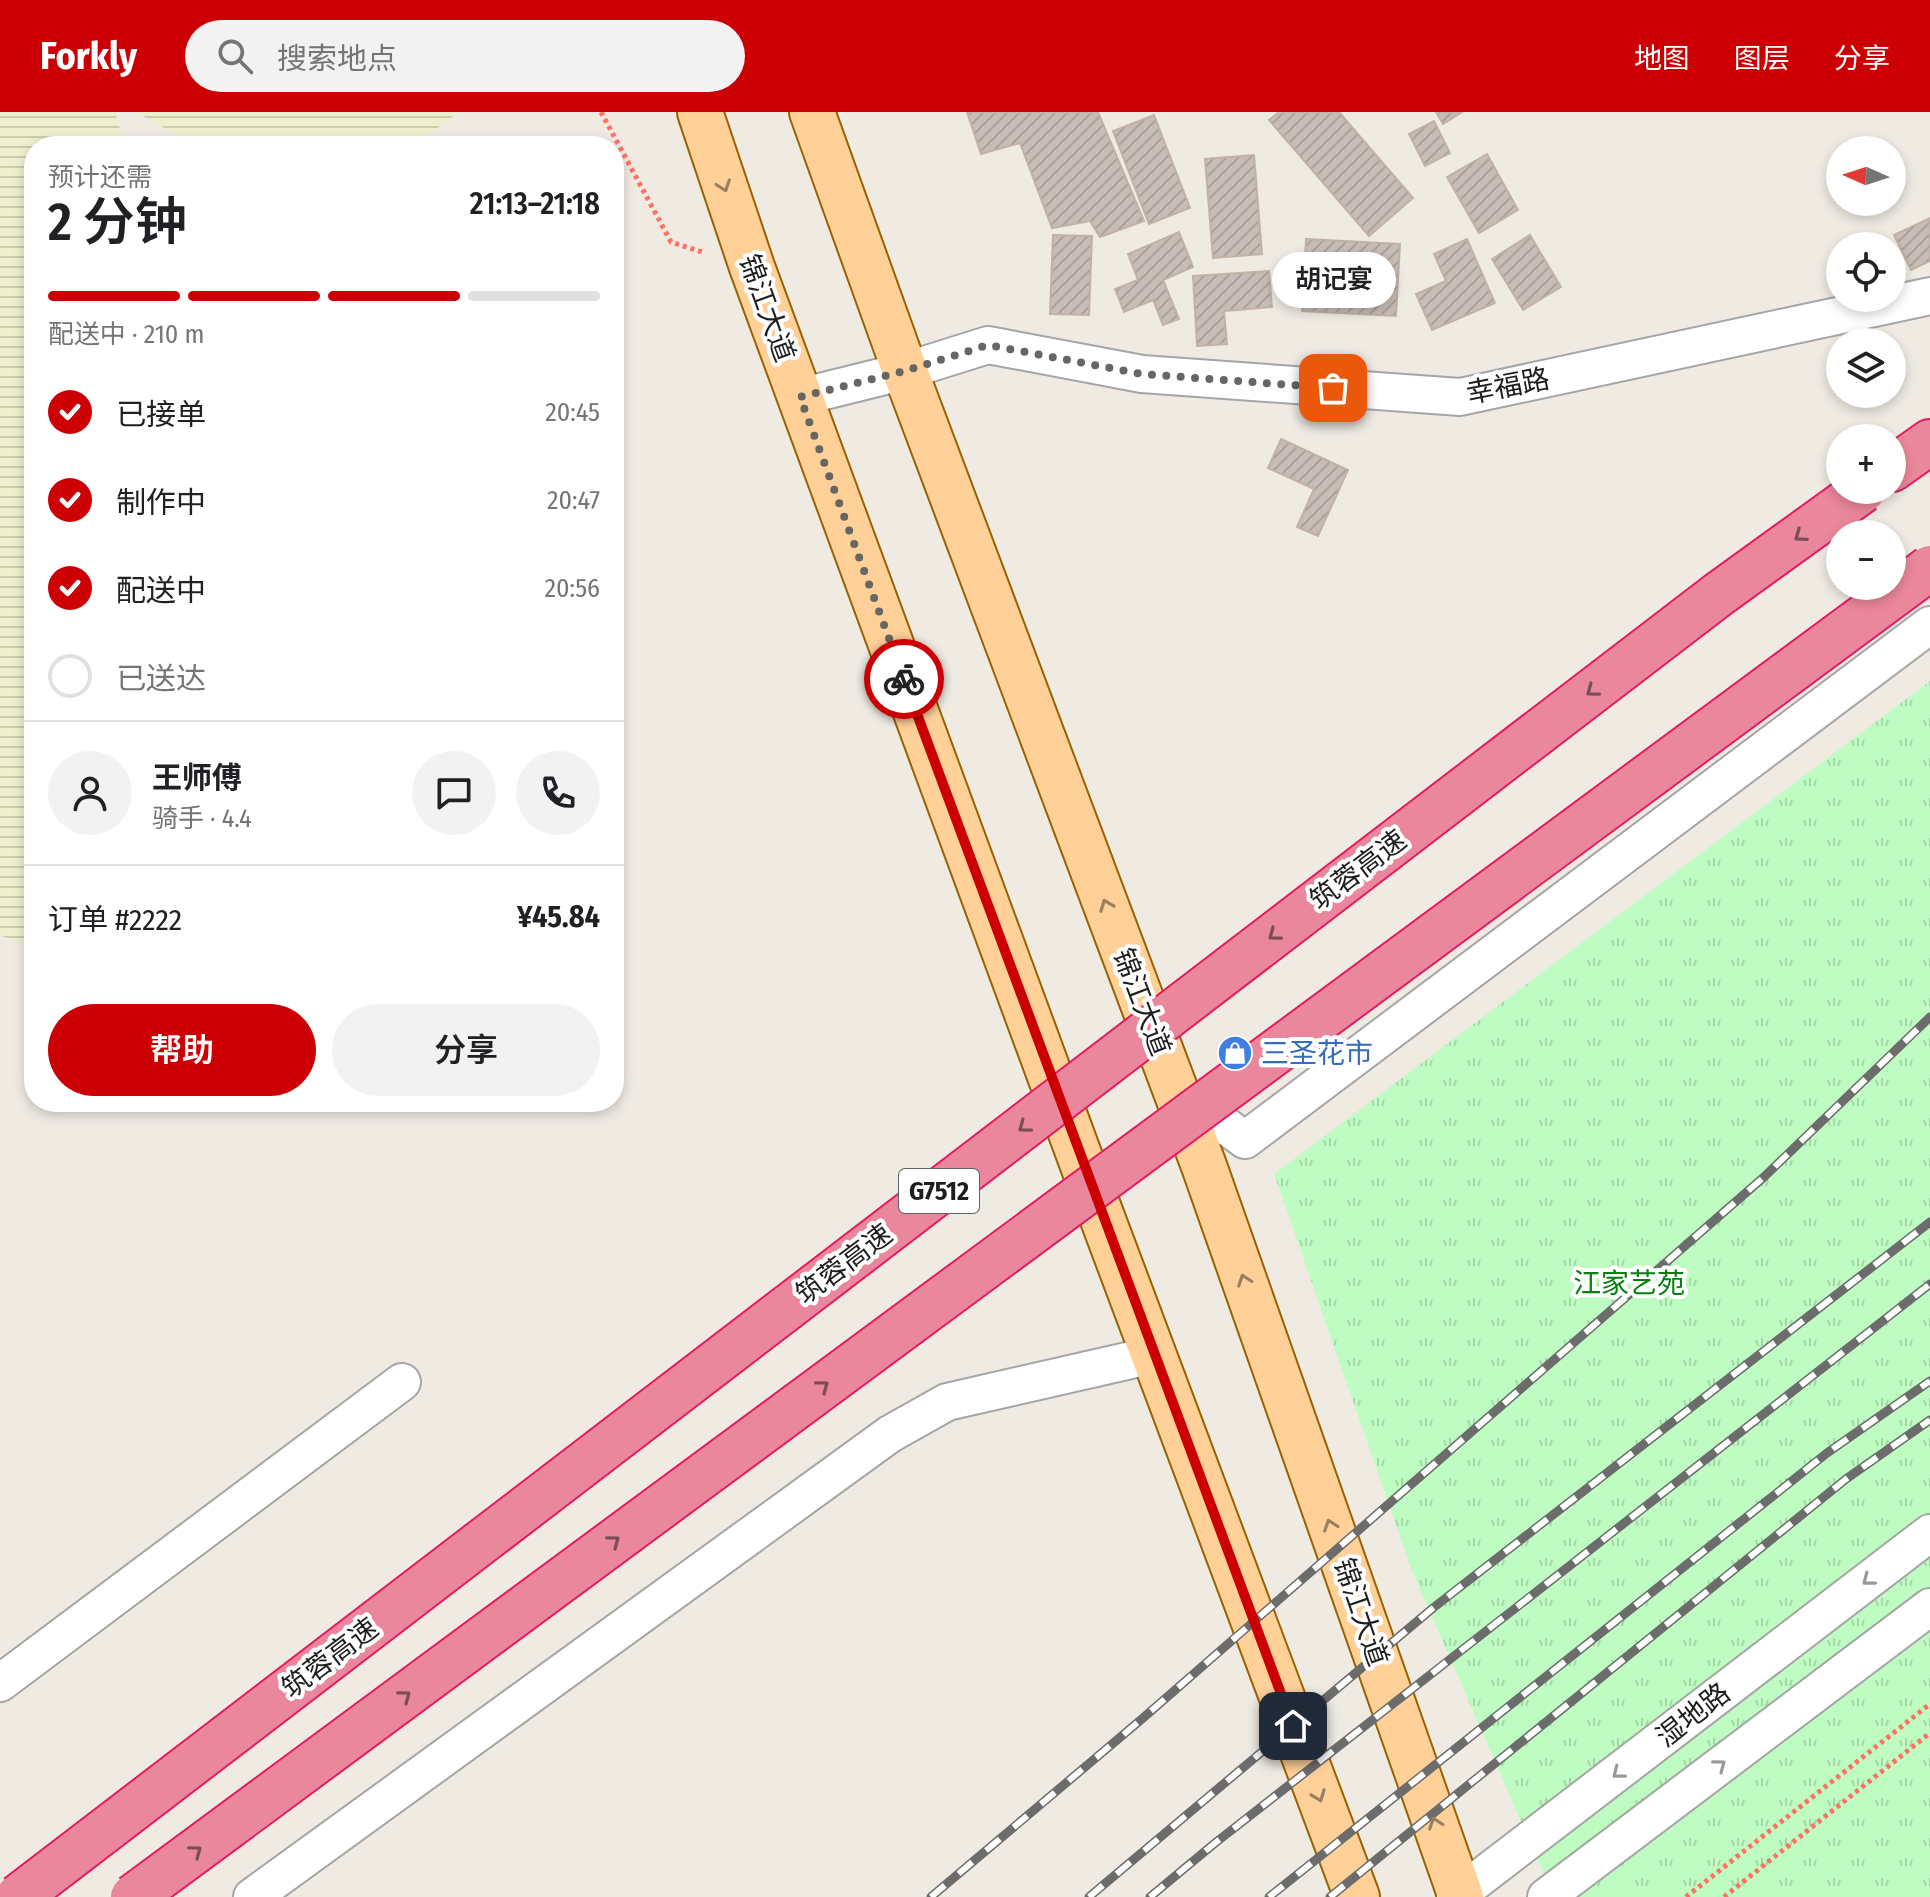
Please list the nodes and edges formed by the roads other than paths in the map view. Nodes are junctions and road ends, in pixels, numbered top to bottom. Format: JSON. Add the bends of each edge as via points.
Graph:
{"nodes":[{"id":1,"x":700,"y":112,"type":"edge"},
{"id":2,"x":812,"y":112,"type":"edge"},
{"id":3,"x":1930,"y":296,"type":"edge"},
{"id":4,"x":905,"y":371,"type":"junction"},
{"id":5,"x":800,"y":397,"type":"junction"},
{"id":6,"x":1930,"y":442,"type":"edge"},
{"id":7,"x":1906,"y":459,"type":"edge"},
{"id":8,"x":1844,"y":504,"type":"edge"},
{"id":9,"x":1930,"y":568,"type":"edge"},
{"id":10,"x":1930,"y":625,"type":"edge"},
{"id":11,"x":1175,"y":1089,"type":"junction"},
{"id":12,"x":1153,"y":1355,"type":"junction"},
{"id":13,"x":402,"y":1382,"type":"dead end"},
{"id":14,"x":1930,"y":1533,"type":"edge"},
{"id":15,"x":1930,"y":1607,"type":"edge"},
{"id":16,"x":0,"y":1683,"type":"edge"},
{"id":17,"x":1459,"y":1896,"type":"edge"},
{"id":18,"x":18,"y":1897,"type":"edge"},
{"id":19,"x":133,"y":1897,"type":"edge"},
{"id":20,"x":252,"y":1897,"type":"edge"},
{"id":21,"x":1357,"y":1897,"type":"edge"},
{"id":22,"x":1546,"y":1897,"type":"edge"}],
"edges":[{"from":1,"to":5,"type":"main road","name":"锦江大道","one_way":true},
{"from":2,"to":4,"type":"main road","name":"锦江大道"},
{"from":3,"to":4,"type":"street","name":"幸福路","via":[[1460,397],[1142,374],[988,345]]},
{"from":4,"to":5,"type":"street","name":"幸福路"},
{"from":11,"to":4,"type":"main road","name":"锦江大道","one_way":true},
{"from":5,"to":12,"type":"main road","name":"锦江大道"},
{"from":6,"to":7,"type":"highway"},
{"from":8,"to":18,"type":"highway","name":"筑蓉高速","number":"G7512","one_way":true,"bridge":true,"via":[[1719,594]]},
{"from":19,"to":9,"type":"highway","one_way":true,"bridge":true},
{"from":10,"to":11,"type":"street","via":[[1245,1140]]},
{"from":17,"to":11,"type":"main road","name":"锦江大道","one_way":true},
{"from":12,"to":20,"type":"street","via":[[947,1402],[890,1434]]},
{"from":12,"to":21,"type":"main road","name":"锦江大道","one_way":true},
{"from":13,"to":16,"type":"street"},
{"from":14,"to":17,"type":"street","name":"湿地路","one_way":true},
{"from":22,"to":15,"type":"street","name":"湿地路","one_way":true}]}
